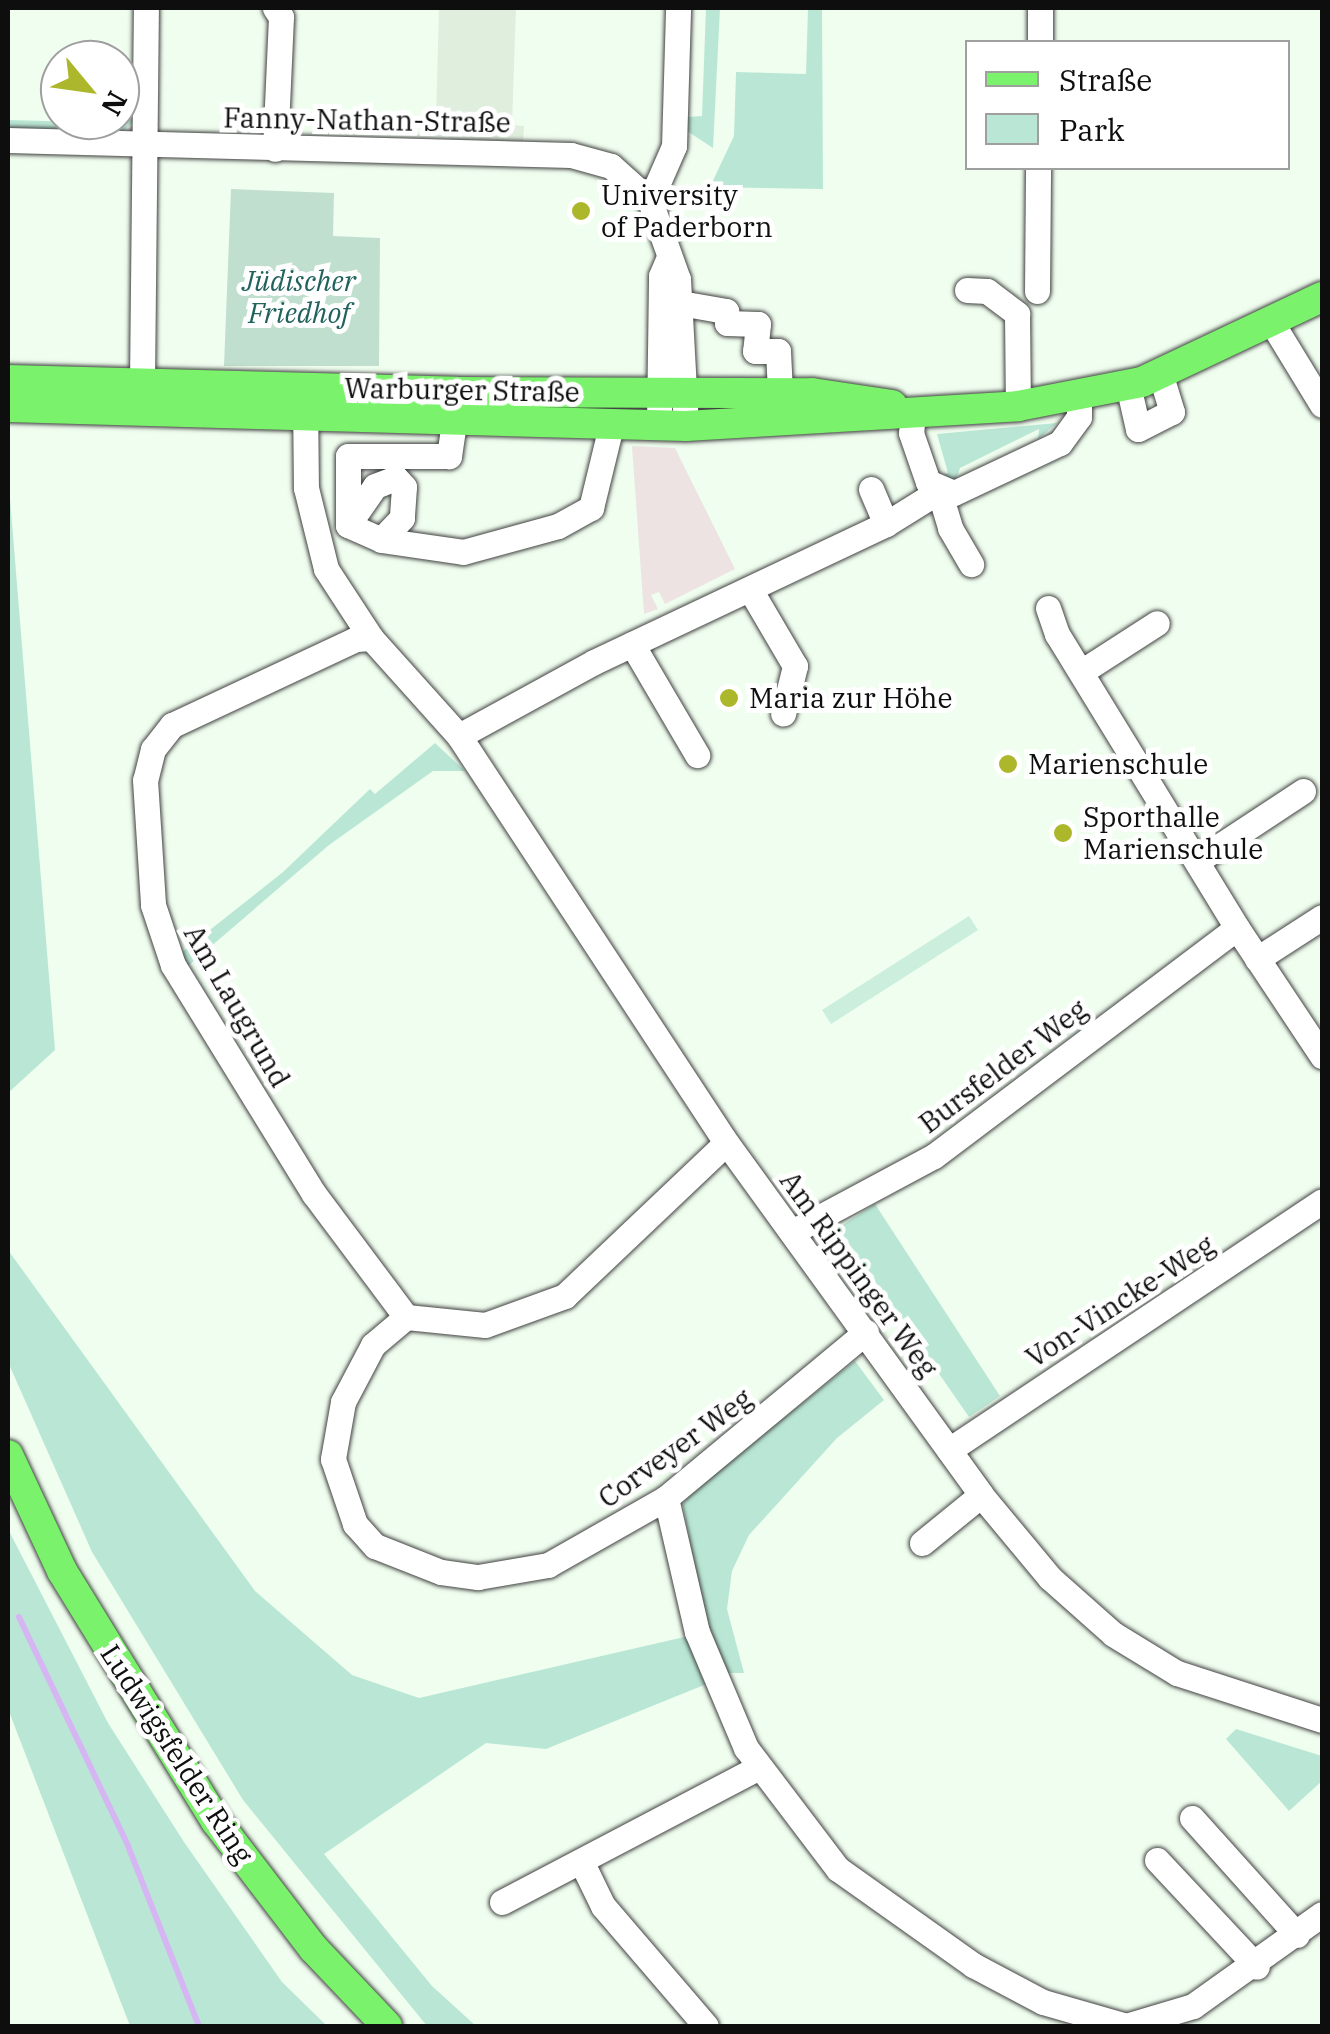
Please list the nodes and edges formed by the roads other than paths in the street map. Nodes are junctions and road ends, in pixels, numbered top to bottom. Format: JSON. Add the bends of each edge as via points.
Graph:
{"nodes":[{"id":1,"x":146,"y":8,"type":"edge"},
{"id":2,"x":275,"y":8,"type":"edge"},
{"id":3,"x":678,"y":8,"type":"edge"},
{"id":4,"x":1040,"y":8,"type":"edge"},
{"id":5,"x":1040,"y":40,"type":"edge"},
{"id":6,"x":8,"y":140,"type":"edge"},
{"id":7,"x":140,"y":145,"type":"junction"},
{"id":8,"x":275,"y":149,"type":"junction"},
{"id":9,"x":1038,"y":170,"type":"edge"},
{"id":10,"x":650,"y":201,"type":"junction"},
{"id":11,"x":669,"y":257,"type":"junction"},
{"id":12,"x":967,"y":290,"type":"dead end"},
{"id":13,"x":1037,"y":292,"type":"dead end"},
{"id":14,"x":1322,"y":297,"type":"edge"},
{"id":15,"x":680,"y":304,"type":"junction"},
{"id":16,"x":1272,"y":322,"type":"junction"},
{"id":17,"x":1161,"y":374,"type":"junction"},
{"id":18,"x":8,"y":380,"type":"edge"},
{"id":19,"x":142,"y":382,"type":"junction"},
{"id":20,"x":1128,"y":386,"type":"junction"},
{"id":21,"x":673,"y":390,"type":"junction"},
{"id":22,"x":780,"y":392,"type":"junction"},
{"id":23,"x":1079,"y":397,"type":"junction"},
{"id":24,"x":305,"y":401,"type":"junction"},
{"id":25,"x":456,"y":405,"type":"junction"},
{"id":26,"x":1018,"y":406,"type":"junction"},
{"id":27,"x":1322,"y":406,"type":"edge"},
{"id":28,"x":8,"y":407,"type":"edge"},
{"id":29,"x":914,"y":412,"type":"junction"},
{"id":30,"x":612,"y":422,"type":"junction"},
{"id":31,"x":672,"y":425,"type":"junction"},
{"id":32,"x":871,"y":489,"type":"dead end"},
{"id":33,"x":939,"y":491,"type":"junction"},
{"id":34,"x":886,"y":524,"type":"junction"},
{"id":35,"x":348,"y":525,"type":"junction"},
{"id":36,"x":313,"y":530,"type":"junction"},
{"id":37,"x":382,"y":540,"type":"junction"},
{"id":38,"x":971,"y":564,"type":"dead end"},
{"id":39,"x":750,"y":591,"type":"junction"},
{"id":40,"x":1048,"y":608,"type":"dead end"},
{"id":41,"x":1157,"y":623,"type":"dead end"},
{"id":42,"x":371,"y":638,"type":"junction"},
{"id":43,"x":632,"y":644,"type":"junction"},
{"id":44,"x":1082,"y":672,"type":"junction"},
{"id":45,"x":784,"y":714,"type":"dead end"},
{"id":46,"x":459,"y":736,"type":"junction"},
{"id":47,"x":697,"y":755,"type":"dead end"},
{"id":48,"x":1303,"y":790,"type":"dead end"},
{"id":49,"x":1197,"y":861,"type":"junction"},
{"id":50,"x":1322,"y":917,"type":"edge"},
{"id":51,"x":1237,"y":928,"type":"junction"},
{"id":52,"x":1257,"y":959,"type":"junction"},
{"id":53,"x":1322,"y":1052,"type":"edge"},
{"id":54,"x":726,"y":1143,"type":"junction"},
{"id":55,"x":1322,"y":1202,"type":"edge"},
{"id":56,"x":792,"y":1232,"type":"junction"},
{"id":57,"x":406,"y":1318,"type":"junction"},
{"id":58,"x":866,"y":1332,"type":"junction"},
{"id":59,"x":949,"y":1450,"type":"junction"},
{"id":60,"x":8,"y":1455,"type":"edge"},
{"id":61,"x":981,"y":1495,"type":"junction"},
{"id":62,"x":666,"y":1498,"type":"junction"},
{"id":63,"x":922,"y":1543,"type":"dead end"},
{"id":64,"x":1321,"y":1716,"type":"edge"},
{"id":65,"x":759,"y":1767,"type":"junction"},
{"id":66,"x":1192,"y":1818,"type":"dead end"},
{"id":67,"x":1157,"y":1860,"type":"dead end"},
{"id":68,"x":582,"y":1863,"type":"junction"},
{"id":69,"x":502,"y":1902,"type":"dead end"},
{"id":70,"x":1322,"y":1914,"type":"edge"},
{"id":71,"x":1297,"y":1935,"type":"junction"},
{"id":72,"x":1256,"y":1967,"type":"junction"},
{"id":73,"x":387,"y":2026,"type":"edge"},
{"id":74,"x":706,"y":2026,"type":"edge"},
{"id":75,"x":1126,"y":2026,"type":"edge"}],
"edges":[{"from":1,"to":7,"type":"street"},
{"from":2,"to":8,"type":"street","via":[[281,17]]},
{"from":3,"to":10,"type":"street","via":[[674,146]]},
{"from":4,"to":5,"type":"street"},
{"from":6,"to":7,"type":"street","name":"Fanny-Nathan-Straße"},
{"from":7,"to":8,"type":"street","name":"Fanny-Nathan-Straße"},
{"from":7,"to":19,"type":"street","via":[[148,217]]},
{"from":8,"to":10,"type":"street","name":"Fanny-Nathan-Straße","via":[[571,155],[611,166]]},
{"from":9,"to":13,"type":"street"},
{"from":10,"to":11,"type":"street","name":"Fanny-Nathan-Straße"},
{"from":11,"to":15,"type":"street","name":"Fanny-Nathan-Straße"},
{"from":11,"to":21,"type":"street","name":"Fanny-Nathan-Straße","via":[[661,276]]},
{"from":12,"to":26,"type":"street","via":[[987,290],[1016,314]]},
{"from":14,"to":16,"type":"main road","name":"Warburger Straße"},
{"from":15,"to":21,"type":"street","name":"Fanny-Nathan-Straße"},
{"from":15,"to":22,"type":"street","via":[[736,310],[726,323],[758,324],[755,351],[778,350]]},
{"from":16,"to":17,"type":"main road","name":"Warburger Straße"},
{"from":16,"to":27,"type":"street"},
{"from":17,"to":20,"type":"main road","name":"Warburger Straße"},
{"from":17,"to":20,"type":"street","via":[[1172,412],[1138,429]]},
{"from":18,"to":19,"type":"main road","name":"Warburger Straße"},
{"from":19,"to":24,"type":"main road","name":"Warburger Straße"},
{"from":20,"to":23,"type":"main road","name":"Warburger Straße"},
{"from":21,"to":22,"type":"main road","name":"Warburger Straße"},
{"from":21,"to":25,"type":"main road","name":"Warburger Straße"},
{"from":21,"to":31,"type":"street","name":"Fanny-Nathan-Straße"},
{"from":22,"to":29,"type":"main road","name":"Warburger Straße","via":[[876,400]]},
{"from":23,"to":26,"type":"main road","name":"Warburger Straße"},
{"from":23,"to":33,"type":"street","via":[[1078,417],[1060,444],[971,487]]},
{"from":24,"to":25,"type":"main road","name":"Warburger Straße"},
{"from":24,"to":28,"type":"main road","name":"Warburger Straße"},
{"from":24,"to":36,"type":"street","name":"Am Rippinger Weg"},
{"from":25,"to":30,"type":"main road","name":"Warburger Straße"},
{"from":25,"to":35,"type":"street","via":[[449,456],[348,456]]},
{"from":26,"to":29,"type":"main road","name":"Warburger Straße"},
{"from":29,"to":31,"type":"main road","name":"Warburger Straße"},
{"from":29,"to":33,"type":"street","via":[[911,433],[928,482]]},
{"from":30,"to":31,"type":"main road","name":"Warburger Straße"},
{"from":30,"to":37,"type":"street","via":[[592,508],[558,526],[463,552]]},
{"from":32,"to":34,"type":"street"},
{"from":33,"to":34,"type":"street"},
{"from":33,"to":38,"type":"street"},
{"from":34,"to":39,"type":"street"},
{"from":35,"to":36,"type":"street"},
{"from":35,"to":37,"type":"street"},
{"from":35,"to":37,"type":"street","via":[[375,486],[396,478],[404,488],[402,518]]},
{"from":36,"to":42,"type":"street","name":"Am Rippinger Weg","via":[[326,570]]},
{"from":39,"to":43,"type":"street"},
{"from":39,"to":45,"type":"street","via":[[795,666]]},
{"from":40,"to":44,"type":"street"},
{"from":41,"to":44,"type":"street"},
{"from":42,"to":46,"type":"street","name":"Am Rippinger Weg"},
{"from":42,"to":57,"type":"street","name":"Am Laugrund","via":[[356,639],[172,725],[153,749],[145,780],[154,904],[173,965],[314,1194]]},
{"from":43,"to":46,"type":"street"},
{"from":43,"to":47,"type":"street"},
{"from":44,"to":49,"type":"street"},
{"from":46,"to":54,"type":"street","name":"Am Rippinger Weg"},
{"from":48,"to":49,"type":"street"},
{"from":49,"to":51,"type":"street"},
{"from":50,"to":52,"type":"street"},
{"from":51,"to":52,"type":"street"},
{"from":51,"to":56,"type":"street","name":"Bursfelder Weg","via":[[934,1156]]},
{"from":52,"to":53,"type":"street"},
{"from":54,"to":56,"type":"street","name":"Am Rippinger Weg"},
{"from":54,"to":57,"type":"street","via":[[565,1296],[485,1325]]},
{"from":55,"to":59,"type":"street","name":"Von-Vincke-Weg"},
{"from":56,"to":58,"type":"street","name":"Am Rippinger Weg"},
{"from":57,"to":62,"type":"street","name":"Corveyer Weg","via":[[362,1358],[333,1459],[354,1524],[376,1546],[441,1572],[512,1574],[548,1565]]},
{"from":58,"to":59,"type":"street","name":"Am Rippinger Weg"},
{"from":58,"to":62,"type":"street","name":"Corveyer Weg"},
{"from":59,"to":61,"type":"street","name":"Am Rippinger Weg"},
{"from":60,"to":73,"type":"main road","name":"Ludwigsfelder Ring","via":[[62,1571],[206,1807],[314,1949]]},
{"from":61,"to":63,"type":"street"},
{"from":61,"to":64,"type":"street","name":"Am Rippinger Weg","via":[[1050,1578],[1113,1634],[1177,1673]]},
{"from":62,"to":65,"type":"street","via":[[706,1657]]},
{"from":65,"to":68,"type":"street"},
{"from":65,"to":75,"type":"street","via":[[814,1842],[875,1901],[1043,2002]]},
{"from":66,"to":71,"type":"street"},
{"from":67,"to":72,"type":"street"},
{"from":68,"to":69,"type":"street"},
{"from":68,"to":74,"type":"street","via":[[603,1906]]},
{"from":70,"to":71,"type":"street"},
{"from":71,"to":72,"type":"street"},
{"from":72,"to":75,"type":"street","via":[[1193,2006]]}]}
